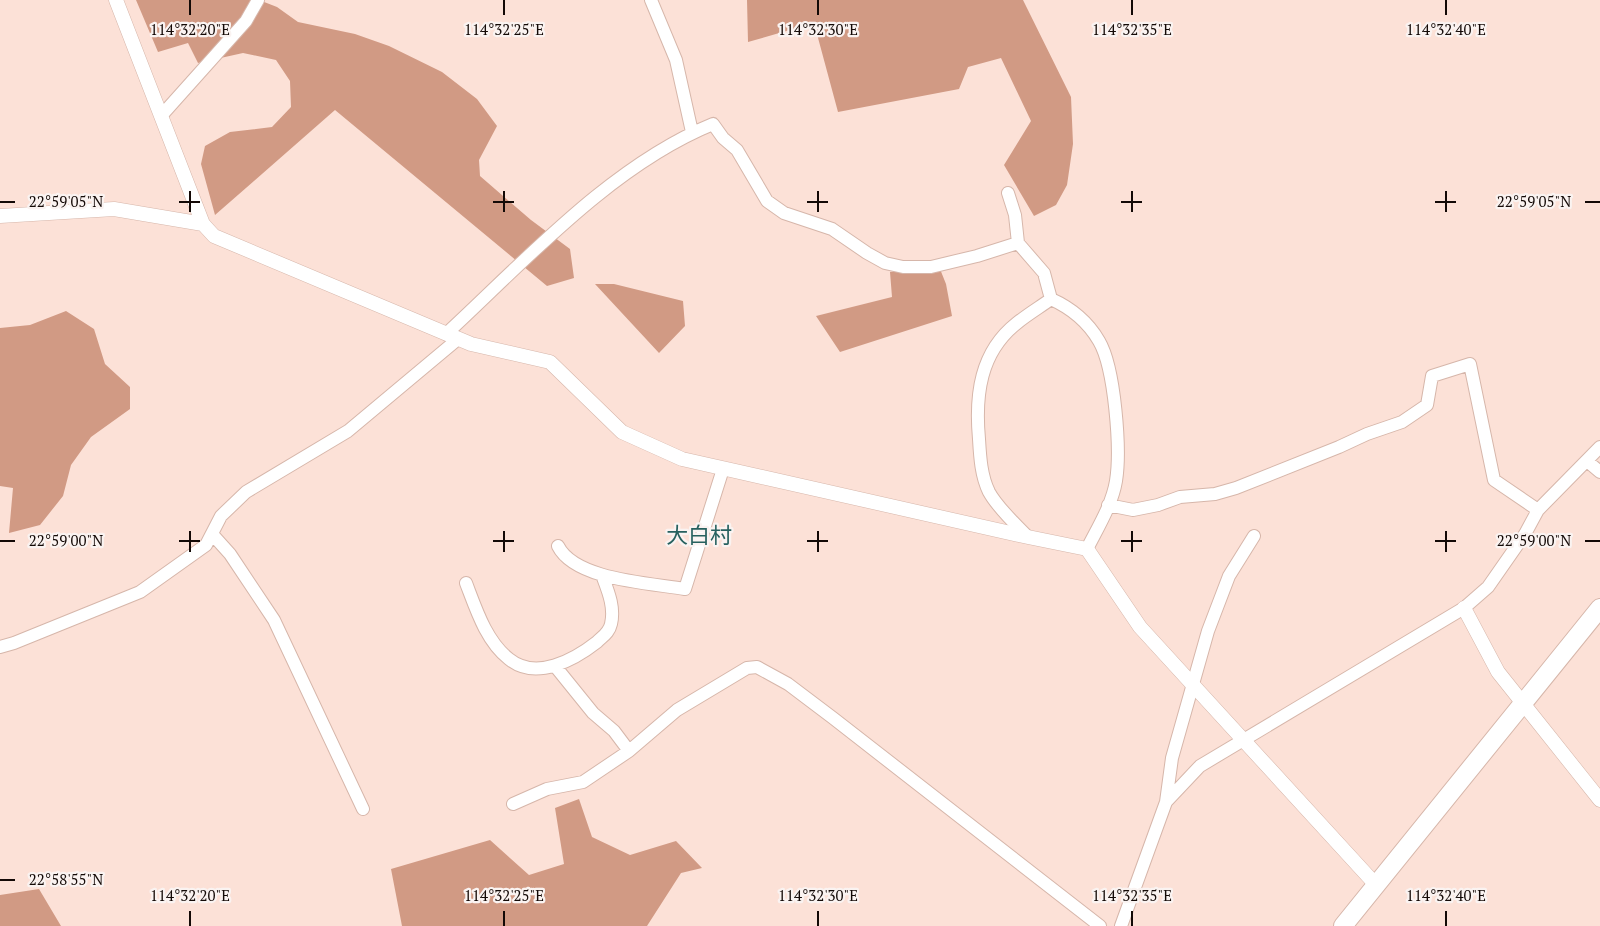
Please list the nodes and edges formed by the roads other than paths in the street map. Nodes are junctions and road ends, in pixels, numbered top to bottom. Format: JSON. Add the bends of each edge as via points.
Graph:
{"nodes":[{"id":1,"x":116,"y":0,"type":"edge"},
{"id":2,"x":258,"y":0,"type":"edge"},
{"id":3,"x":651,"y":0,"type":"edge"},
{"id":4,"x":161,"y":116,"type":"junction"},
{"id":5,"x":692,"y":132,"type":"junction"},
{"id":6,"x":1008,"y":193,"type":"dead end"},
{"id":7,"x":0,"y":216,"type":"edge"},
{"id":8,"x":203,"y":224,"type":"junction"},
{"id":9,"x":1018,"y":243,"type":"junction"},
{"id":10,"x":1051,"y":299,"type":"junction"},
{"id":11,"x":452,"y":337,"type":"junction"},
{"id":12,"x":1600,"y":447,"type":"edge"},
{"id":13,"x":1587,"y":461,"type":"junction"},
{"id":14,"x":723,"y":469,"type":"junction"},
{"id":15,"x":1600,"y":472,"type":"edge"},
{"id":16,"x":1108,"y":505,"type":"junction"},
{"id":17,"x":1538,"y":510,"type":"junction"},
{"id":18,"x":212,"y":534,"type":"junction"},
{"id":19,"x":1254,"y":536,"type":"dead end"},
{"id":20,"x":1028,"y":537,"type":"junction"},
{"id":21,"x":558,"y":546,"type":"dead end"},
{"id":22,"x":1087,"y":549,"type":"junction"},
{"id":23,"x":602,"y":575,"type":"junction"},
{"id":24,"x":466,"y":583,"type":"dead end"},
{"id":25,"x":1464,"y":608,"type":"junction"},
{"id":26,"x":1600,"y":608,"type":"edge"},
{"id":27,"x":1,"y":651,"type":"edge"},
{"id":28,"x":555,"y":666,"type":"junction"},
{"id":29,"x":1194,"y":686,"type":"junction"},
{"id":30,"x":1524,"y":703,"type":"junction"},
{"id":31,"x":1244,"y":740,"type":"junction"},
{"id":32,"x":629,"y":751,"type":"junction"},
{"id":33,"x":1600,"y":800,"type":"edge"},
{"id":34,"x":1166,"y":802,"type":"junction"},
{"id":35,"x":513,"y":804,"type":"dead end"},
{"id":36,"x":363,"y":808,"type":"dead end"},
{"id":37,"x":1377,"y":886,"type":"junction"},
{"id":38,"x":1100,"y":926,"type":"edge"},
{"id":39,"x":1121,"y":926,"type":"edge"},
{"id":40,"x":1343,"y":926,"type":"edge"}],
"edges":[{"from":1,"to":4,"type":"street"},
{"from":2,"to":4,"type":"street","via":[[246,21]]},
{"from":3,"to":5,"type":"street","via":[[676,60]]},
{"from":4,"to":8,"type":"street"},
{"from":5,"to":9,"type":"street","via":[[713,124],[737,150],[767,201],[784,213],[832,229],[885,262],[903,267],[931,267]]},
{"from":5,"to":11,"type":"street","via":[[584,205]]},
{"from":6,"to":9,"type":"street"},
{"from":7,"to":8,"type":"street","via":[[114,209]]},
{"from":8,"to":11,"type":"street","via":[[214,236]]},
{"from":9,"to":10,"type":"street","via":[[1044,273]]},
{"from":10,"to":16,"type":"street","via":[[1082,319],[1099,341],[1107,362],[1117,432],[1116,481]]},
{"from":10,"to":20,"type":"street","via":[[1016,324],[996,346],[983,371],[978,393],[981,465],[989,493]]},
{"from":11,"to":14,"type":"street","via":[[550,362],[622,432],[682,459]]},
{"from":11,"to":18,"type":"street","via":[[348,431],[246,492],[221,516]]},
{"from":12,"to":13,"type":"street"},
{"from":13,"to":15,"type":"street"},
{"from":13,"to":17,"type":"street"},
{"from":14,"to":20,"type":"street"},
{"from":14,"to":23,"type":"street","via":[[685,588]]},
{"from":16,"to":17,"type":"street","via":[[1133,510],[1236,488],[1402,422],[1426,405],[1431,376],[1470,364],[1494,480]]},
{"from":16,"to":22,"type":"street"},
{"from":17,"to":25,"type":"street","via":[[1488,587]]},
{"from":18,"to":27,"type":"street","via":[[206,545],[140,592]]},
{"from":18,"to":36,"type":"street","via":[[230,554],[274,621]]},
{"from":19,"to":29,"type":"street","via":[[1229,576],[1208,630]]},
{"from":20,"to":22,"type":"street"},
{"from":21,"to":23,"type":"street","via":[[562,556]]},
{"from":22,"to":29,"type":"street","via":[[1140,627]]},
{"from":23,"to":28,"type":"street","via":[[611,598],[608,633],[585,651]]},
{"from":24,"to":28,"type":"street","via":[[491,640],[509,659],[523,667]]},
{"from":25,"to":30,"type":"street","via":[[1498,672]]},
{"from":25,"to":31,"type":"street"},
{"from":26,"to":30,"type":"main road"},
{"from":28,"to":32,"type":"street"},
{"from":29,"to":31,"type":"street"},
{"from":29,"to":34,"type":"street","via":[[1172,758]]},
{"from":30,"to":33,"type":"street"},
{"from":30,"to":37,"type":"main road"},
{"from":31,"to":34,"type":"street","via":[[1200,766]]},
{"from":31,"to":37,"type":"street"},
{"from":32,"to":35,"type":"street","via":[[583,782],[547,789]]},
{"from":32,"to":38,"type":"street","via":[[677,710],[747,668],[757,667],[788,684]]},
{"from":34,"to":39,"type":"street"},
{"from":37,"to":40,"type":"main road"}]}
